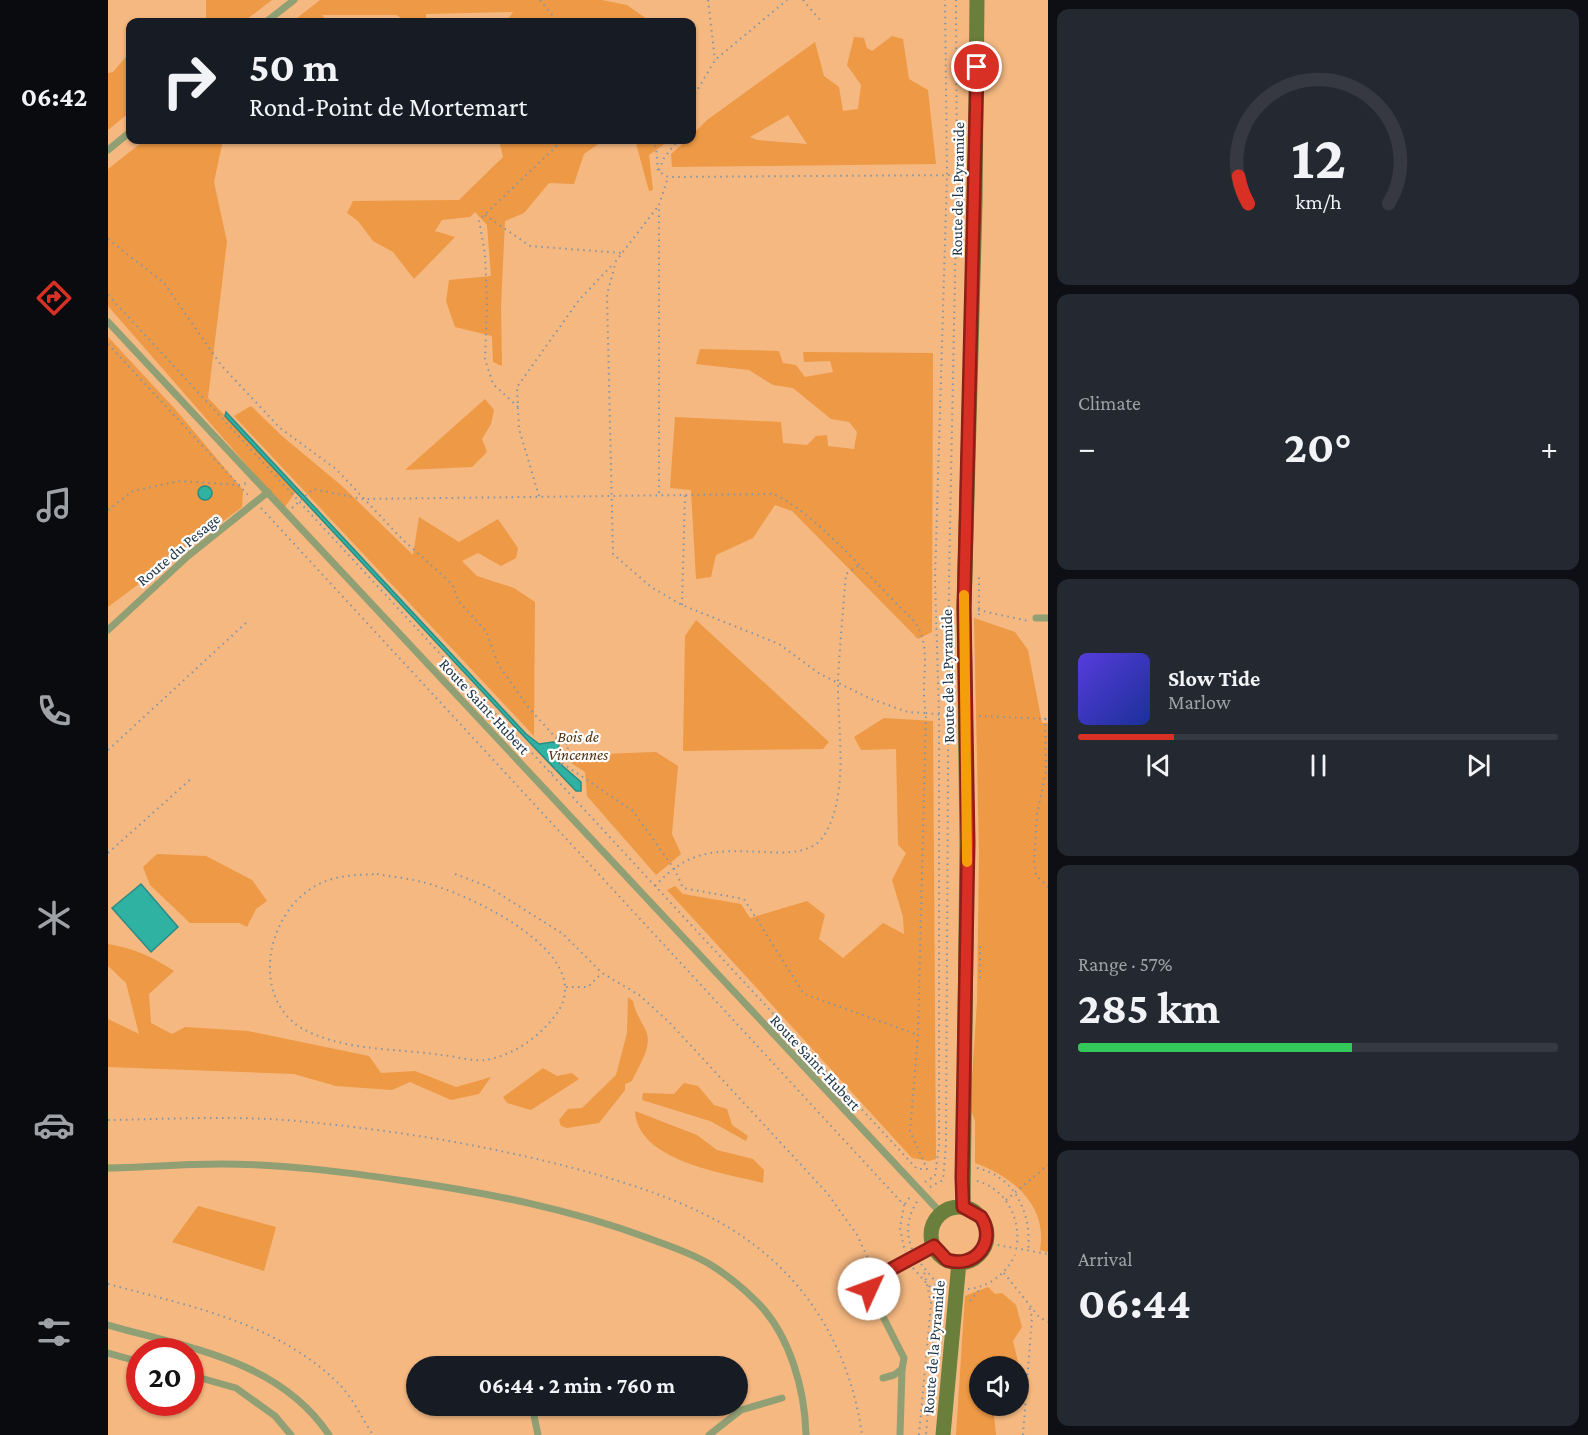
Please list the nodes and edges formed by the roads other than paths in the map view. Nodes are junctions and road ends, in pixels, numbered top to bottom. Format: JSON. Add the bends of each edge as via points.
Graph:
{"nodes":[{"id":1,"x":294,"y":0,"type":"edge"},
{"id":2,"x":977,"y":0,"type":"edge"},
{"id":3,"x":271,"y":18,"type":"edge"},
{"id":4,"x":126,"y":135,"type":"edge"},
{"id":5,"x":108,"y":150,"type":"edge"},
{"id":6,"x":108,"y":321,"type":"edge"},
{"id":7,"x":268,"y":492,"type":"junction"},
{"id":8,"x":1036,"y":618,"type":"road end"},
{"id":9,"x":1048,"y":618,"type":"edge"},
{"id":10,"x":108,"y":630,"type":"edge"},
{"id":11,"x":108,"y":1168,"type":"edge"},
{"id":12,"x":963,"y":1207,"type":"junction"},
{"id":13,"x":941,"y":1214,"type":"junction"},
{"id":14,"x":934,"y":1246,"type":"junction"},
{"id":15,"x":959,"y":1262,"type":"junction"},
{"id":16,"x":108,"y":1325,"type":"edge"},
{"id":17,"x":108,"y":1353,"type":"edge"},
{"id":18,"x":126,"y":1358,"type":"edge"},
{"id":19,"x":902,"y":1369,"type":"junction"},
{"id":20,"x":883,"y":1378,"type":"dead end"},
{"id":21,"x":204,"y":1379,"type":"edge"},
{"id":22,"x":782,"y":1398,"type":"dead end"},
{"id":23,"x":534,"y":1416,"type":"edge"},
{"id":24,"x":291,"y":1435,"type":"edge"},
{"id":25,"x":329,"y":1435,"type":"edge"},
{"id":26,"x":538,"y":1435,"type":"edge"},
{"id":27,"x":709,"y":1435,"type":"edge"},
{"id":28,"x":806,"y":1435,"type":"edge"},
{"id":29,"x":900,"y":1435,"type":"edge"},
{"id":30,"x":943,"y":1435,"type":"edge"}],
"edges":[{"from":1,"to":3,"type":"lane"},
{"from":2,"to":12,"type":"street","name":"Route de la Pyramide"},
{"from":4,"to":5,"type":"lane"},
{"from":6,"to":7,"type":"lane","name":"Route Saint-Hubert"},
{"from":7,"to":10,"type":"lane","name":"Route du Pesage","via":[[188,556]]},
{"from":7,"to":13,"type":"lane","name":"Route Saint-Hubert"},
{"from":8,"to":9,"type":"lane"},
{"from":11,"to":28,"type":"lane","via":[[222,1164],[376,1177],[473,1191],[565,1211],[658,1242],[710,1264],[759,1304],[777,1331],[800,1386]]},
{"from":12,"to":13,"type":"street"},
{"from":12,"to":15,"type":"street","via":[[976,1213],[987,1231],[986,1243],[975,1258]]},
{"from":13,"to":14,"type":"street","via":[[932,1230]]},
{"from":14,"to":15,"type":"street","via":[[947,1260]]},
{"from":14,"to":19,"type":"lane","via":[[870,1284],[904,1358]]},
{"from":15,"to":30,"type":"street","name":"Route de la Pyramide"},
{"from":16,"to":25,"type":"lane","via":[[232,1360],[268,1377],[302,1402]]},
{"from":17,"to":18,"type":"lane"},
{"from":19,"to":20,"type":"lane"},
{"from":19,"to":29,"type":"lane"},
{"from":21,"to":24,"type":"lane","via":[[236,1388],[274,1416]]},
{"from":22,"to":27,"type":"lane","via":[[741,1410]]},
{"from":23,"to":26,"type":"lane"}]}
